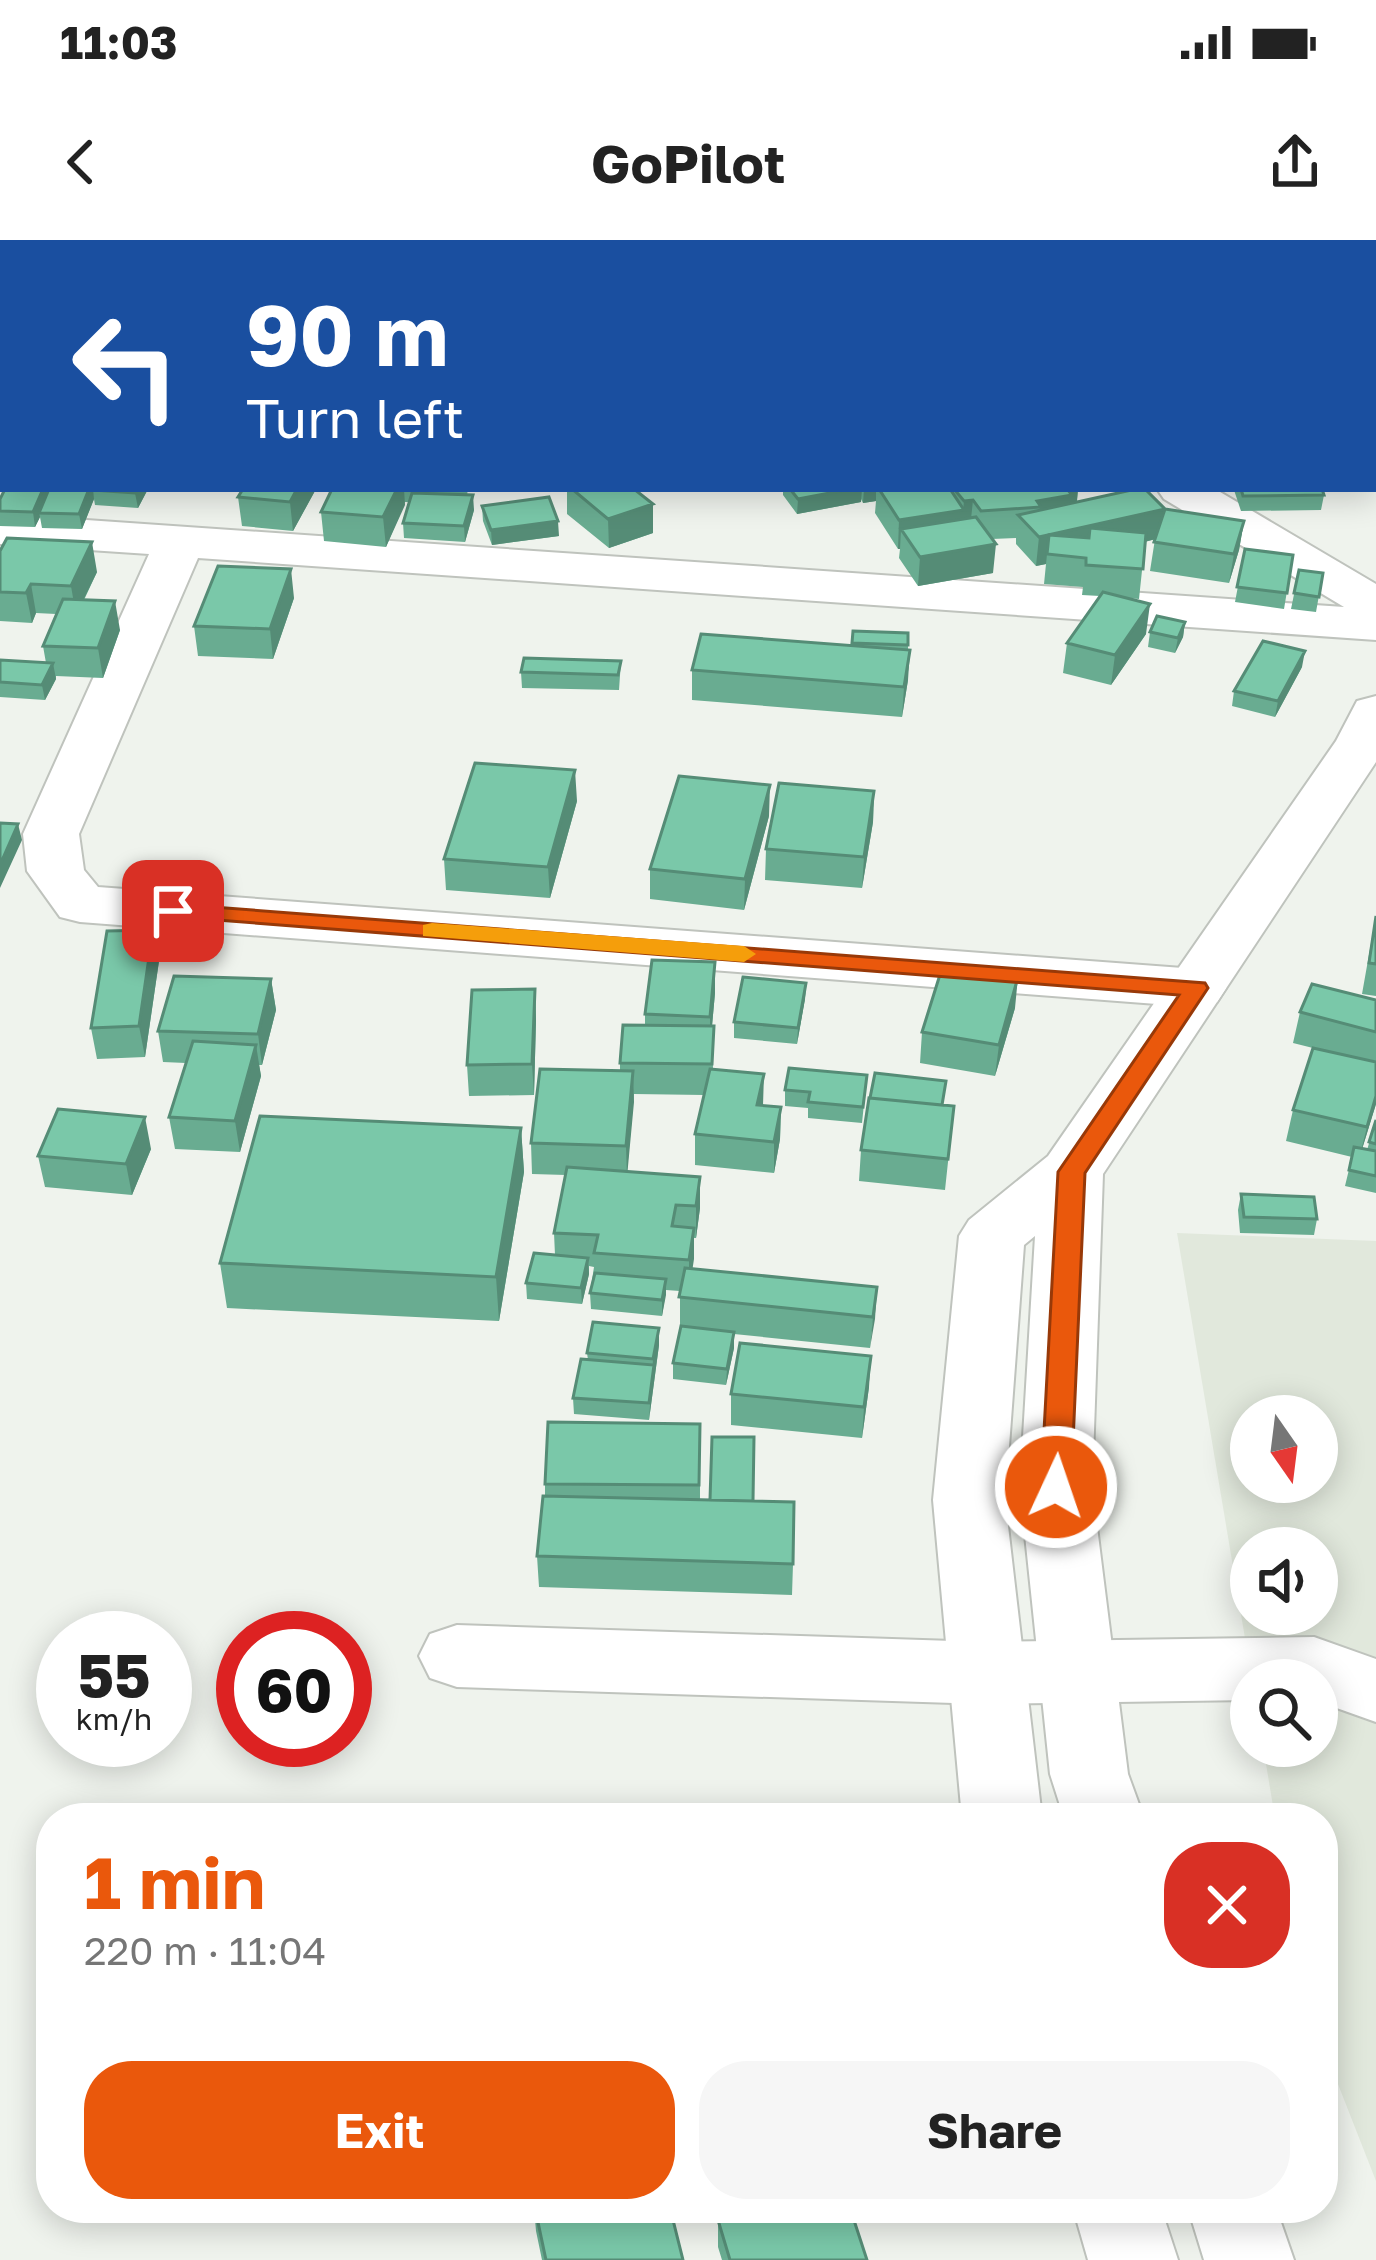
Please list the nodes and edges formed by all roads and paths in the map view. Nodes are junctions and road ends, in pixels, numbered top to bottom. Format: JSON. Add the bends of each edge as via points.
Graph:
{"nodes":[{"id":1,"x":1186,"y":492,"type":"edge"},
{"id":2,"x":0,"y":529,"type":"edge"},
{"id":3,"x":180,"y":541,"type":"junction"},
{"id":4,"x":1376,"y":605,"type":"edge"},
{"id":5,"x":1376,"y":625,"type":"edge"},
{"id":6,"x":1376,"y":712,"type":"edge"},
{"id":7,"x":1196,"y":988,"type":"junction"},
{"id":8,"x":1072,"y":1172,"type":"junction"},
{"id":9,"x":457,"y":1655,"type":"dead end"},
{"id":10,"x":984,"y":1672,"type":"junction"},
{"id":11,"x":1077,"y":1673,"type":"junction"},
{"id":12,"x":1376,"y":1691,"type":"edge"},
{"id":13,"x":998,"y":1803,"type":"edge"},
{"id":14,"x":1099,"y":1803,"type":"edge"},
{"id":15,"x":1122,"y":2223,"type":"edge"},
{"id":16,"x":1237,"y":2223,"type":"edge"},
{"id":17,"x":1133,"y":2260,"type":"edge"},
{"id":18,"x":1249,"y":2260,"type":"edge"}],
"edges":[{"from":1,"to":4,"type":"street"},
{"from":2,"to":3,"type":"street"},
{"from":3,"to":5,"type":"street"},
{"from":3,"to":7,"type":"street","via":[[51,834],[56,871],[80,904]]},
{"from":6,"to":7,"type":"street"},
{"from":7,"to":8,"type":"street"},
{"from":8,"to":10,"type":"street","via":[[992,1236],[969,1500]]},
{"from":8,"to":11,"type":"street","via":[[1056,1487]]},
{"from":9,"to":10,"type":"street"},
{"from":10,"to":11,"type":"street"},
{"from":10,"to":13,"type":"street"},
{"from":11,"to":12,"type":"street","via":[[1314,1668]]},
{"from":11,"to":14,"type":"street"},
{"from":15,"to":17,"type":"street"},
{"from":16,"to":18,"type":"street"}]}
